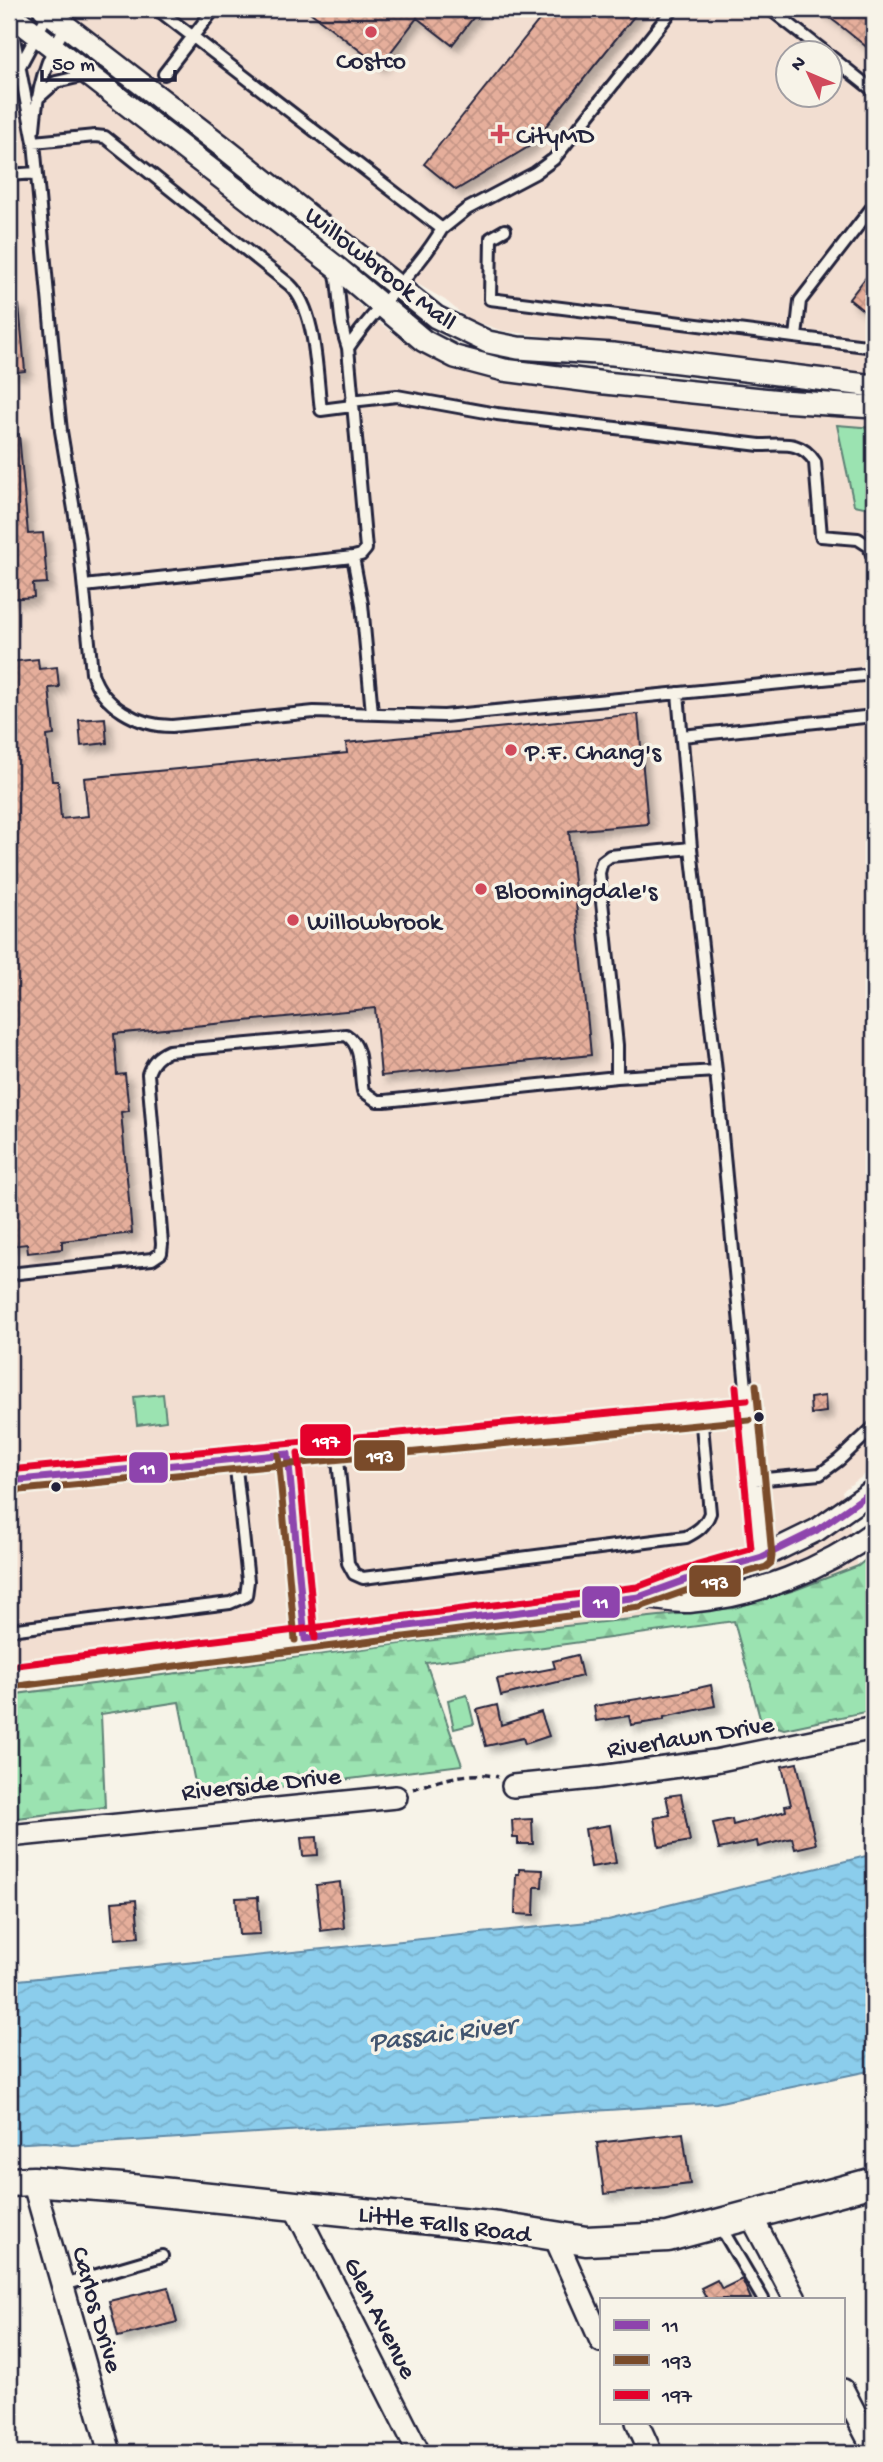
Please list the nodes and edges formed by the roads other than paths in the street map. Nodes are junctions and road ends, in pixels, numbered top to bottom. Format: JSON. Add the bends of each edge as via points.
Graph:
{"nodes":[{"id":1,"x":157,"y":9,"type":"edge"},
{"id":2,"x":214,"y":9,"type":"edge"},
{"id":3,"x":673,"y":9,"type":"edge"},
{"id":4,"x":770,"y":9,"type":"edge"},
{"id":5,"x":46,"y":11,"type":"edge"},
{"id":6,"x":9,"y":13,"type":"edge"},
{"id":7,"x":9,"y":19,"type":"edge"},
{"id":8,"x":66,"y":26,"type":"junction"},
{"id":9,"x":36,"y":34,"type":"junction"},
{"id":10,"x":192,"y":37,"type":"junction"},
{"id":11,"x":807,"y":38,"type":"edge"},
{"id":12,"x":55,"y":49,"type":"junction"},
{"id":13,"x":844,"y":67,"type":"edge"},
{"id":14,"x":19,"y":68,"type":"junction"},
{"id":15,"x":88,"y":74,"type":"junction"},
{"id":16,"x":164,"y":74,"type":"dead end"},
{"id":17,"x":874,"y":91,"type":"edge"},
{"id":18,"x":37,"y":99,"type":"junction"},
{"id":19,"x":33,"y":142,"type":"junction"},
{"id":20,"x":36,"y":173,"type":"junction"},
{"id":21,"x":9,"y":175,"type":"edge"},
{"id":22,"x":874,"y":205,"type":"edge"},
{"id":23,"x":442,"y":229,"type":"junction"},
{"id":24,"x":505,"y":230,"type":"dead end"},
{"id":25,"x":335,"y":266,"type":"junction"},
{"id":26,"x":398,"y":287,"type":"junction"},
{"id":27,"x":382,"y":305,"type":"junction"},
{"id":28,"x":796,"y":337,"type":"junction"},
{"id":29,"x":874,"y":347,"type":"edge"},
{"id":30,"x":348,"y":348,"type":"junction"},
{"id":31,"x":874,"y":386,"type":"edge"},
{"id":32,"x":352,"y":404,"type":"junction"},
{"id":33,"x":874,"y":407,"type":"edge"},
{"id":34,"x":353,"y":557,"type":"junction"},
{"id":35,"x":874,"y":561,"type":"edge"},
{"id":36,"x":84,"y":586,"type":"junction"},
{"id":37,"x":874,"y":674,"type":"edge"},
{"id":38,"x":678,"y":693,"type":"junction"},
{"id":39,"x":372,"y":713,"type":"junction"},
{"id":40,"x":874,"y":716,"type":"edge"},
{"id":41,"x":682,"y":736,"type":"junction"},
{"id":42,"x":691,"y":848,"type":"junction"},
{"id":43,"x":716,"y":1070,"type":"junction"},
{"id":44,"x":617,"y":1077,"type":"junction"},
{"id":45,"x":9,"y":1274,"type":"edge"},
{"id":46,"x":748,"y":1410,"type":"junction"},
{"id":47,"x":701,"y":1414,"type":"junction"},
{"id":48,"x":874,"y":1427,"type":"edge"},
{"id":49,"x":337,"y":1449,"type":"junction"},
{"id":50,"x":288,"y":1454,"type":"junction"},
{"id":51,"x":235,"y":1459,"type":"junction"},
{"id":52,"x":755,"y":1480,"type":"junction"},
{"id":53,"x":9,"y":1481,"type":"edge"},
{"id":54,"x":874,"y":1490,"type":"edge"},
{"id":55,"x":874,"y":1532,"type":"edge"},
{"id":56,"x":762,"y":1557,"type":"junction"},
{"id":57,"x":639,"y":1597,"type":"junction"},
{"id":58,"x":9,"y":1630,"type":"edge"},
{"id":59,"x":305,"y":1639,"type":"junction"},
{"id":60,"x":9,"y":1677,"type":"edge"},
{"id":61,"x":874,"y":1728,"type":"edge"},
{"id":62,"x":513,"y":1786,"type":"road end"},
{"id":63,"x":396,"y":1797,"type":"road end"},
{"id":64,"x":9,"y":1836,"type":"edge"},
{"id":65,"x":21,"y":2181,"type":"edge"},
{"id":66,"x":874,"y":2182,"type":"edge"},
{"id":67,"x":294,"y":2206,"type":"junction"},
{"id":68,"x":750,"y":2214,"type":"junction"},
{"id":69,"x":718,"y":2223,"type":"junction"},
{"id":70,"x":554,"y":2235,"type":"junction"},
{"id":71,"x":162,"y":2256,"type":"dead end"},
{"id":72,"x":63,"y":2285,"type":"junction"},
{"id":73,"x":762,"y":2298,"type":"edge"},
{"id":74,"x":794,"y":2298,"type":"edge"},
{"id":75,"x":600,"y":2339,"type":"edge"},
{"id":76,"x":844,"y":2392,"type":"edge"},
{"id":77,"x":638,"y":2424,"type":"edge"},
{"id":78,"x":874,"y":2450,"type":"edge"},
{"id":79,"x":110,"y":2453,"type":"edge"},
{"id":80,"x":419,"y":2453,"type":"edge"},
{"id":81,"x":651,"y":2453,"type":"edge"}],
"edges":[{"from":1,"to":10,"type":"lane"},
{"from":2,"to":10,"type":"lane"},
{"from":3,"to":23,"type":"lane","via":[[554,159],[467,209]]},
{"from":4,"to":11,"type":"lane"},
{"from":5,"to":8,"type":"street","name":"Willowbrook Mall"},
{"from":5,"to":9,"type":"lane"},
{"from":6,"to":9,"type":"street","name":"Willowbrook Mall"},
{"from":7,"to":14,"type":"lane"},
{"from":8,"to":12,"type":"lane"},
{"from":8,"to":26,"type":"street","name":"Willowbrook Mall"},
{"from":9,"to":12,"type":"street","name":"Willowbrook Mall"},
{"from":9,"to":14,"type":"lane"},
{"from":10,"to":16,"type":"lane"},
{"from":10,"to":23,"type":"lane"},
{"from":12,"to":15,"type":"street","name":"Willowbrook Mall"},
{"from":12,"to":18,"type":"lane"},
{"from":13,"to":17,"type":"lane"},
{"from":14,"to":19,"type":"lane"},
{"from":15,"to":18,"type":"lane","via":[[56,82]]},
{"from":15,"to":25,"type":"street","name":"Willowbrook Mall"},
{"from":18,"to":19,"type":"lane"},
{"from":19,"to":20,"type":"lane"},
{"from":19,"to":32,"type":"lane","via":[[105,137],[290,285],[309,314],[321,410]]},
{"from":20,"to":21,"type":"lane"},
{"from":20,"to":36,"type":"lane","via":[[61,431]]},
{"from":22,"to":28,"type":"lane","via":[[800,301]]},
{"from":23,"to":26,"type":"lane"},
{"from":24,"to":28,"type":"lane","via":[[491,238],[490,299]]},
{"from":25,"to":27,"type":"street","name":"Willowbrook Mall"},
{"from":25,"to":30,"type":"lane","via":[[341,331]]},
{"from":26,"to":27,"type":"lane"},
{"from":26,"to":31,"type":"street","name":"Willowbrook Mall","via":[[436,317],[488,342]]},
{"from":27,"to":30,"type":"lane"},
{"from":27,"to":33,"type":"street","name":"Willowbrook Mall","via":[[425,341],[455,358],[504,370]]},
{"from":28,"to":29,"type":"lane"},
{"from":30,"to":32,"type":"lane"},
{"from":32,"to":34,"type":"lane","via":[[366,549]]},
{"from":32,"to":35,"type":"lane","via":[[397,396],[496,414],[799,446],[814,462],[821,536],[858,540],[869,546]]},
{"from":34,"to":36,"type":"lane"},
{"from":34,"to":39,"type":"lane"},
{"from":36,"to":39,"type":"lane","via":[[96,687],[139,721],[172,726],[296,713]]},
{"from":37,"to":38,"type":"lane"},
{"from":38,"to":39,"type":"lane","via":[[444,716]]},
{"from":38,"to":41,"type":"lane"},
{"from":40,"to":41,"type":"lane"},
{"from":41,"to":42,"type":"lane"},
{"from":42,"to":43,"type":"lane"},
{"from":42,"to":44,"type":"lane","via":[[610,856],[602,862]]},
{"from":43,"to":44,"type":"lane"},
{"from":43,"to":46,"type":"lane"},
{"from":44,"to":45,"type":"lane","via":[[377,1101],[363,1091],[357,1046],[346,1035],[169,1051],[159,1055],[148,1074],[162,1244],[158,1257]]},
{"from":46,"to":47,"type":"lane"},
{"from":46,"to":52,"type":"lane"},
{"from":47,"to":49,"type":"lane"},
{"from":47,"to":49,"type":"lane","via":[[710,1513],[706,1523],[686,1537],[363,1578],[354,1574],[348,1563]]},
{"from":48,"to":52,"type":"lane","via":[[820,1474]]},
{"from":49,"to":50,"type":"lane"},
{"from":50,"to":51,"type":"lane"},
{"from":50,"to":59,"type":"lane"},
{"from":51,"to":53,"type":"lane"},
{"from":51,"to":58,"type":"lane","via":[[246,1596],[230,1603]]},
{"from":52,"to":56,"type":"lane"},
{"from":54,"to":56,"type":"street","via":[[817,1530]]},
{"from":55,"to":57,"type":"street","via":[[821,1566],[784,1580],[691,1602]]},
{"from":56,"to":57,"type":"street"},
{"from":57,"to":59,"type":"street"},
{"from":59,"to":60,"type":"street"},
{"from":61,"to":62,"type":"street","name":"Riverlawn Drive","via":[[715,1761]]},
{"from":63,"to":64,"type":"street","name":"Riverside Drive"},
{"from":65,"to":67,"type":"street","name":"Little Falls Road"},
{"from":65,"to":72,"type":"street","name":"Carlos Drive"},
{"from":66,"to":68,"type":"street","name":"Little Falls Road"},
{"from":67,"to":70,"type":"street","name":"Little Falls Road"},
{"from":67,"to":80,"type":"street","name":"Glen Avenue"},
{"from":68,"to":69,"type":"street","name":"Little Falls Road"},
{"from":68,"to":74,"type":"street"},
{"from":69,"to":70,"type":"street","name":"Little Falls Road","via":[[668,2237],[586,2241]]},
{"from":69,"to":73,"type":"lane"},
{"from":70,"to":75,"type":"street"},
{"from":71,"to":72,"type":"lane"},
{"from":72,"to":79,"type":"street","name":"Carlos Drive"},
{"from":76,"to":78,"type":"street"},
{"from":77,"to":81,"type":"street"}]}
